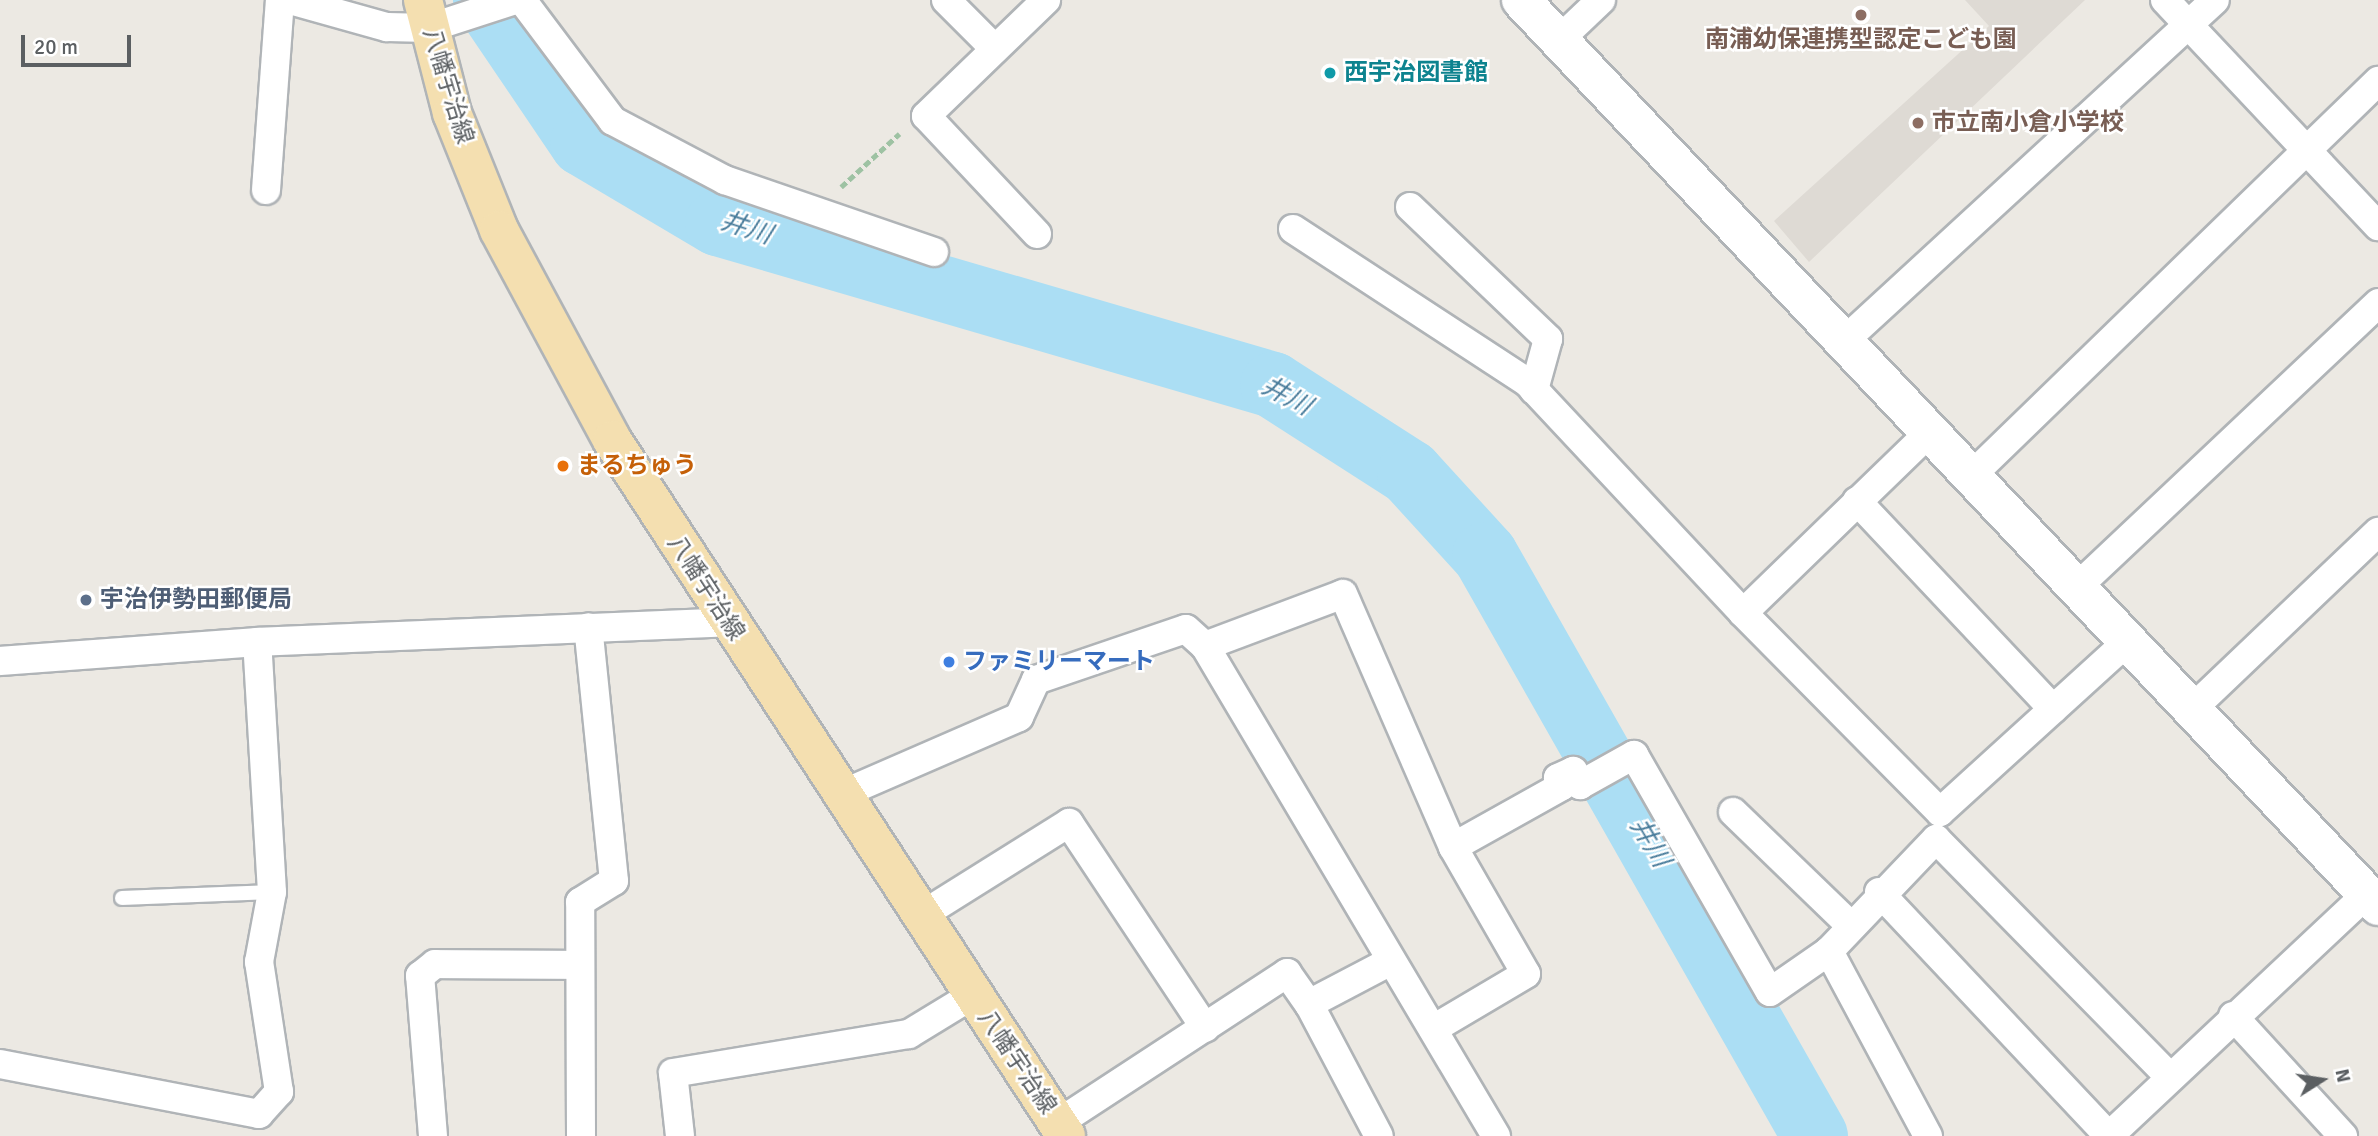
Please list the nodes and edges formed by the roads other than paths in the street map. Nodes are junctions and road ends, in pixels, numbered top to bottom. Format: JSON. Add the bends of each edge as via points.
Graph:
{"nodes":[{"id":1,"x":280,"y":0,"type":"edge"},
{"id":2,"x":290,"y":0,"type":"edge"},
{"id":3,"x":946,"y":0,"type":"edge"},
{"id":4,"x":1046,"y":0,"type":"edge"},
{"id":5,"x":1521,"y":0,"type":"edge"},
{"id":6,"x":1601,"y":0,"type":"edge"},
{"id":7,"x":2165,"y":0,"type":"edge"},
{"id":8,"x":2215,"y":0,"type":"edge"},
{"id":9,"x":514,"y":1,"type":"edge"},
{"id":10,"x":437,"y":16,"type":"edge"},
{"id":11,"x":2188,"y":25,"type":"junction"},
{"id":12,"x":1559,"y":40,"type":"junction"},
{"id":13,"x":995,"y":49,"type":"junction"},
{"id":14,"x":2378,"y":81,"type":"edge"},
{"id":15,"x":2305,"y":149,"type":"junction"},
{"id":16,"x":267,"y":190,"type":"dead end"},
{"id":17,"x":1410,"y":207,"type":"dead end"},
{"id":18,"x":2378,"y":226,"type":"edge"},
{"id":19,"x":1293,"y":229,"type":"dead end"},
{"id":20,"x":1037,"y":234,"type":"dead end"},
{"id":21,"x":934,"y":253,"type":"dead end"},
{"id":22,"x":2378,"y":303,"type":"edge"},
{"id":23,"x":1843,"y":342,"type":"junction"},
{"id":24,"x":1534,"y":390,"type":"junction"},
{"id":25,"x":1929,"y":433,"type":"junction"},
{"id":26,"x":1970,"y":477,"type":"junction"},
{"id":27,"x":1857,"y":501,"type":"junction"},
{"id":28,"x":2374,"y":545,"type":"edge"},
{"id":29,"x":2075,"y":589,"type":"junction"},
{"id":30,"x":1743,"y":613,"type":"junction"},
{"id":31,"x":727,"y":622,"type":"junction"},
{"id":32,"x":588,"y":627,"type":"junction"},
{"id":33,"x":257,"y":642,"type":"junction"},
{"id":34,"x":2126,"y":643,"type":"junction"},
{"id":35,"x":1205,"y":646,"type":"junction"},
{"id":36,"x":0,"y":661,"type":"edge"},
{"id":37,"x":2053,"y":709,"type":"junction"},
{"id":38,"x":2190,"y":710,"type":"junction"},
{"id":39,"x":842,"y":794,"type":"junction"},
{"id":40,"x":1733,"y":812,"type":"dead end"},
{"id":41,"x":1938,"y":826,"type":"junction"},
{"id":42,"x":1453,"y":846,"type":"junction"},
{"id":43,"x":272,"y":892,"type":"junction"},
{"id":44,"x":1880,"y":892,"type":"junction"},
{"id":45,"x":122,"y":898,"type":"dead end"},
{"id":46,"x":2372,"y":900,"type":"edge"},
{"id":47,"x":919,"y":917,"type":"junction"},
{"id":48,"x":1851,"y":926,"type":"junction"},
{"id":49,"x":1829,"y":951,"type":"junction"},
{"id":50,"x":1389,"y":962,"type":"junction"},
{"id":51,"x":578,"y":965,"type":"junction"},
{"id":52,"x":973,"y":995,"type":"junction"},
{"id":53,"x":1309,"y":1004,"type":"junction"},
{"id":54,"x":2233,"y":1016,"type":"junction"},
{"id":55,"x":1205,"y":1028,"type":"junction"},
{"id":56,"x":1433,"y":1029,"type":"junction"},
{"id":57,"x":0,"y":1064,"type":"edge"},
{"id":58,"x":2168,"y":1075,"type":"junction"},
{"id":59,"x":1062,"y":1130,"type":"edge"},
{"id":60,"x":433,"y":1136,"type":"edge"},
{"id":61,"x":581,"y":1136,"type":"edge"},
{"id":62,"x":680,"y":1136,"type":"edge"},
{"id":63,"x":1379,"y":1136,"type":"edge"},
{"id":64,"x":1496,"y":1136,"type":"edge"},
{"id":65,"x":1928,"y":1136,"type":"edge"},
{"id":66,"x":2109,"y":1136,"type":"edge"},
{"id":67,"x":2343,"y":1136,"type":"edge"}],
"edges":[{"from":1,"to":16,"type":"street"},
{"from":2,"to":10,"type":"street","via":[[387,27]]},
{"from":3,"to":13,"type":"street"},
{"from":4,"to":13,"type":"street"},
{"from":5,"to":12,"type":"street"},
{"from":6,"to":12,"type":"street"},
{"from":7,"to":11,"type":"street"},
{"from":8,"to":11,"type":"street"},
{"from":9,"to":10,"type":"street"},
{"from":9,"to":21,"type":"street","via":[[613,121],[725,180]]},
{"from":10,"to":31,"type":"main road","name":"八幡宇治線","via":[[452,113],[499,230],[612,440]]},
{"from":11,"to":15,"type":"street"},
{"from":11,"to":23,"type":"street"},
{"from":12,"to":23,"type":"street"},
{"from":13,"to":20,"type":"street","via":[[926,116]]},
{"from":14,"to":15,"type":"street"},
{"from":15,"to":18,"type":"street"},
{"from":15,"to":26,"type":"street"},
{"from":17,"to":24,"type":"street","via":[[1548,339]]},
{"from":19,"to":24,"type":"street","via":[[1398,293]]},
{"from":22,"to":29,"type":"street"},
{"from":23,"to":25,"type":"street"},
{"from":24,"to":30,"type":"street"},
{"from":25,"to":26,"type":"street"},
{"from":25,"to":27,"type":"street"},
{"from":26,"to":29,"type":"street"},
{"from":27,"to":30,"type":"street"},
{"from":27,"to":37,"type":"street"},
{"from":28,"to":38,"type":"street"},
{"from":29,"to":34,"type":"street"},
{"from":30,"to":41,"type":"street"},
{"from":31,"to":32,"type":"street"},
{"from":31,"to":39,"type":"main road","name":"八幡宇治線"},
{"from":32,"to":33,"type":"street"},
{"from":32,"to":51,"type":"street","via":[[614,881],[580,902]]},
{"from":33,"to":36,"type":"street"},
{"from":33,"to":43,"type":"street"},
{"from":34,"to":37,"type":"street"},
{"from":34,"to":38,"type":"street"},
{"from":35,"to":39,"type":"street","via":[[1186,629],[1036,680],[1019,717]]},
{"from":35,"to":42,"type":"street","via":[[1343,594]]},
{"from":35,"to":50,"type":"street"},
{"from":37,"to":41,"type":"street"},
{"from":38,"to":46,"type":"street"},
{"from":39,"to":47,"type":"main road","name":"八幡宇治線"},
{"from":40,"to":48,"type":"street"},
{"from":41,"to":44,"type":"street"},
{"from":41,"to":58,"type":"street"},
{"from":42,"to":49,"type":"street","via":[[1634,755],[1770,992]]},
{"from":42,"to":56,"type":"street","via":[[1526,974]]},
{"from":43,"to":45,"type":"lane"},
{"from":43,"to":57,"type":"street","via":[[259,962],[279,1092],[259,1114]]},
{"from":44,"to":48,"type":"street"},
{"from":44,"to":66,"type":"street"},
{"from":46,"to":54,"type":"street"},
{"from":47,"to":52,"type":"main road","name":"八幡宇治線"},
{"from":47,"to":55,"type":"street","via":[[1069,824]]},
{"from":48,"to":49,"type":"street"},
{"from":49,"to":65,"type":"street"},
{"from":50,"to":53,"type":"street"},
{"from":50,"to":56,"type":"street"},
{"from":51,"to":60,"type":"street","via":[[435,964],[420,976]]},
{"from":51,"to":61,"type":"street"},
{"from":52,"to":59,"type":"main road","name":"八幡宇治線"},
{"from":52,"to":62,"type":"street","via":[[909,1034],[673,1073]]},
{"from":53,"to":55,"type":"street","via":[[1287,973]]},
{"from":53,"to":63,"type":"street"},
{"from":54,"to":58,"type":"street"},
{"from":54,"to":67,"type":"street"},
{"from":55,"to":59,"type":"street"},
{"from":56,"to":64,"type":"street"},
{"from":58,"to":66,"type":"street"}]}
